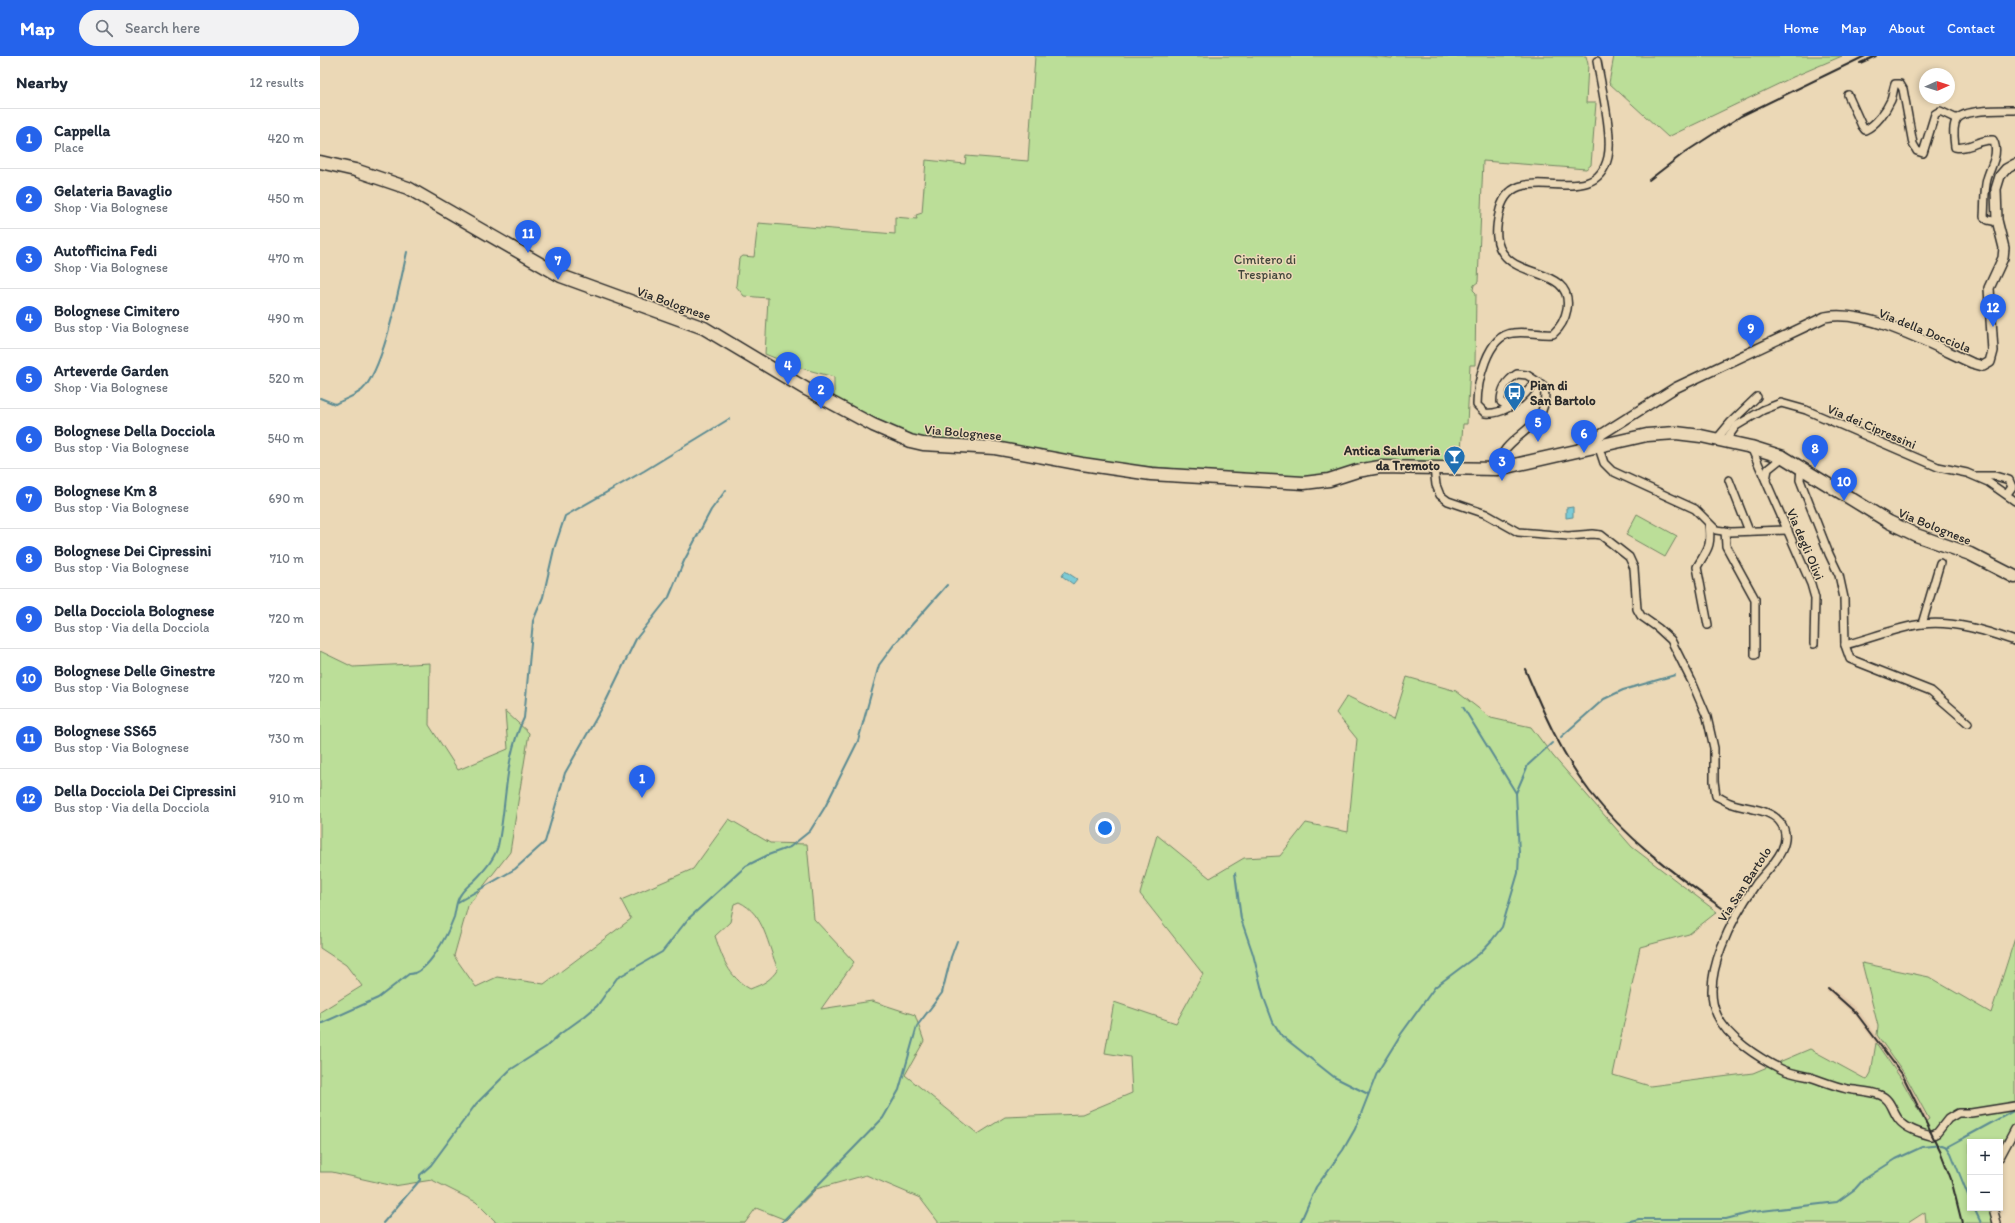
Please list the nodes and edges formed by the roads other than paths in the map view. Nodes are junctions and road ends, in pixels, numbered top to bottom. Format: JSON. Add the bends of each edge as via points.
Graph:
{"nodes":[{"id":1,"x":1597,"y":61,"type":"dead end"},
{"id":2,"x":1848,"y":96,"type":"dead end"},
{"id":3,"x":2015,"y":110,"type":"edge"},
{"id":4,"x":1957,"y":118,"type":"junction"},
{"id":5,"x":320,"y":162,"type":"edge"},
{"id":6,"x":2015,"y":164,"type":"edge"},
{"id":7,"x":1998,"y":222,"type":"junction"},
{"id":8,"x":1539,"y":382,"type":"junction"},
{"id":9,"x":1756,"y":397,"type":"dead end"},
{"id":10,"x":1509,"y":407,"type":"junction"},
{"id":11,"x":1721,"y":440,"type":"junction"},
{"id":12,"x":1598,"y":445,"type":"junction"},
{"id":13,"x":1751,"y":447,"type":"junction"},
{"id":14,"x":1578,"y":450,"type":"junction"},
{"id":15,"x":1783,"y":457,"type":"junction"},
{"id":16,"x":1801,"y":467,"type":"junction"},
{"id":17,"x":1434,"y":468,"type":"junction"},
{"id":18,"x":1497,"y":469,"type":"junction"},
{"id":19,"x":1973,"y":475,"type":"junction"},
{"id":20,"x":1729,"y":480,"type":"dead end"},
{"id":21,"x":1766,"y":480,"type":"junction"},
{"id":22,"x":2007,"y":494,"type":"junction"},
{"id":23,"x":2015,"y":501,"type":"edge"},
{"id":24,"x":1709,"y":524,"type":"junction"},
{"id":25,"x":1788,"y":530,"type":"junction"},
{"id":26,"x":1725,"y":531,"type":"junction"},
{"id":27,"x":1749,"y":531,"type":"junction"},
{"id":28,"x":1940,"y":564,"type":"dead end"},
{"id":29,"x":2015,"y":577,"type":"edge"},
{"id":30,"x":1922,"y":624,"type":"junction"},
{"id":31,"x":1708,"y":625,"type":"dead end"},
{"id":32,"x":2015,"y":641,"type":"edge"},
{"id":33,"x":1814,"y":644,"type":"dead end"},
{"id":34,"x":1845,"y":645,"type":"junction"},
{"id":35,"x":1755,"y":655,"type":"dead end"},
{"id":36,"x":1968,"y":723,"type":"dead end"},
{"id":37,"x":2015,"y":1106,"type":"edge"},
{"id":38,"x":2015,"y":1128,"type":"edge"},
{"id":39,"x":2003,"y":1151,"type":"edge"},
{"id":40,"x":1994,"y":1211,"type":"edge"},
{"id":41,"x":1997,"y":1223,"type":"edge"}],
"edges":[{"from":1,"to":10,"type":"street","via":[[1609,145],[1604,168],[1592,181],[1579,184],[1523,184],[1512,189],[1504,198],[1499,211],[1496,229],[1498,245],[1506,257],[1520,266],[1550,278],[1562,286],[1568,295],[1563,322],[1553,334],[1512,333],[1496,341],[1489,351],[1477,394],[1477,405],[1485,413],[1491,414]]},
{"from":2,"to":4,"type":"street","via":[[1865,130],[1882,114],[1895,84],[1900,84],[1912,144],[1917,151],[1923,153],[1935,114],[1940,111]]},
{"from":3,"to":4,"type":"street","via":[[1965,114]]},
{"from":4,"to":7,"type":"street","via":[[1954,126],[1955,147],[1964,149],[1985,139],[1993,140],[1996,146],[1987,180],[1984,217]]},
{"from":5,"to":17,"type":"main road","name":"Via Bolognese","via":[[356,170],[408,188],[560,276],[704,328],[806,389],[910,441],[995,448],[1136,472],[1275,482],[1304,483],[1329,480],[1380,467]]},
{"from":6,"to":7,"type":"street","name":"Via della Docciola","via":[[2000,176],[1996,189]]},
{"from":7,"to":14,"type":"street","name":"Via della Docciola","via":[[2004,248],[2003,258],[1989,288],[1993,351],[1990,362],[1983,366],[1904,332],[1838,314],[1825,316],[1675,388]]},
{"from":8,"to":10,"type":"street"},
{"from":8,"to":10,"type":"street","via":[[1527,375],[1517,374],[1511,378],[1501,392],[1501,402]]},
{"from":8,"to":18,"type":"street","via":[[1544,386],[1544,409],[1540,418],[1509,446]]},
{"from":9,"to":11,"type":"street","via":[[1731,422]]},
{"from":11,"to":12,"type":"main road","name":"Via Bolognese","via":[[1676,433],[1654,434]]},
{"from":11,"to":13,"type":"main road","name":"Via Bolognese"},
{"from":11,"to":19,"type":"street","name":"Via dei Cipressini","via":[[1736,426],[1781,403],[1806,410],[1938,467]]},
{"from":12,"to":14,"type":"main road","name":"Via Bolognese"},
{"from":12,"to":24,"type":"street","via":[[1604,463],[1612,471],[1694,509]]},
{"from":13,"to":15,"type":"main road","name":"Via Bolognese"},
{"from":13,"to":21,"type":"street","name":"Via degli Olivi"},
{"from":14,"to":18,"type":"main road","name":"Via Bolognese"},
{"from":15,"to":16,"type":"main road","name":"Via Bolognese"},
{"from":15,"to":21,"type":"street","via":[[1768,469]]},
{"from":16,"to":29,"type":"main road","name":"Via Bolognese","via":[[1889,522],[1916,535],[1970,554]]},
{"from":16,"to":34,"type":"street","via":[[1800,480],[1839,575],[1844,598]]},
{"from":17,"to":18,"type":"main road","name":"Via Bolognese"},
{"from":17,"to":37,"type":"street","name":"Via San Bartolo","via":[[1440,495],[1452,503],[1486,514],[1518,532],[1568,536],[1601,535],[1629,557],[1634,568],[1637,609],[1641,616],[1671,640],[1707,717],[1711,733],[1716,796],[1730,803],[1769,814],[1780,822],[1785,837],[1781,852],[1756,884],[1722,943],[1715,965],[1712,990],[1717,1016],[1742,1045],[1782,1070],[1846,1089],[1886,1097],[1898,1120],[1931,1136],[1937,1134],[1948,1119],[1958,1112],[1971,1113]]},
{"from":19,"to":22,"type":"street","name":"Via dei Cipressini"},
{"from":19,"to":22,"type":"street","via":[[1995,476],[2009,480],[2012,487]]},
{"from":20,"to":27,"type":"street"},
{"from":21,"to":25,"type":"street","name":"Via degli Olivi"},
{"from":22,"to":23,"type":"street","name":"Via dei Cipressini"},
{"from":24,"to":26,"type":"street","via":[[1716,530]]},
{"from":24,"to":31,"type":"street","via":[[1710,537],[1706,555],[1697,567]]},
{"from":25,"to":27,"type":"street"},
{"from":25,"to":33,"type":"street","name":"Via degli Olivi","via":[[1815,598]]},
{"from":26,"to":27,"type":"street"},
{"from":26,"to":35,"type":"street","via":[[1726,546],[1755,599]]},
{"from":28,"to":30,"type":"street"},
{"from":30,"to":32,"type":"street","via":[[1986,630]]},
{"from":30,"to":34,"type":"street"},
{"from":34,"to":36,"type":"street","via":[[1850,659],[1931,691]]},
{"from":38,"to":39,"type":"street"},
{"from":40,"to":41,"type":"street"}]}
